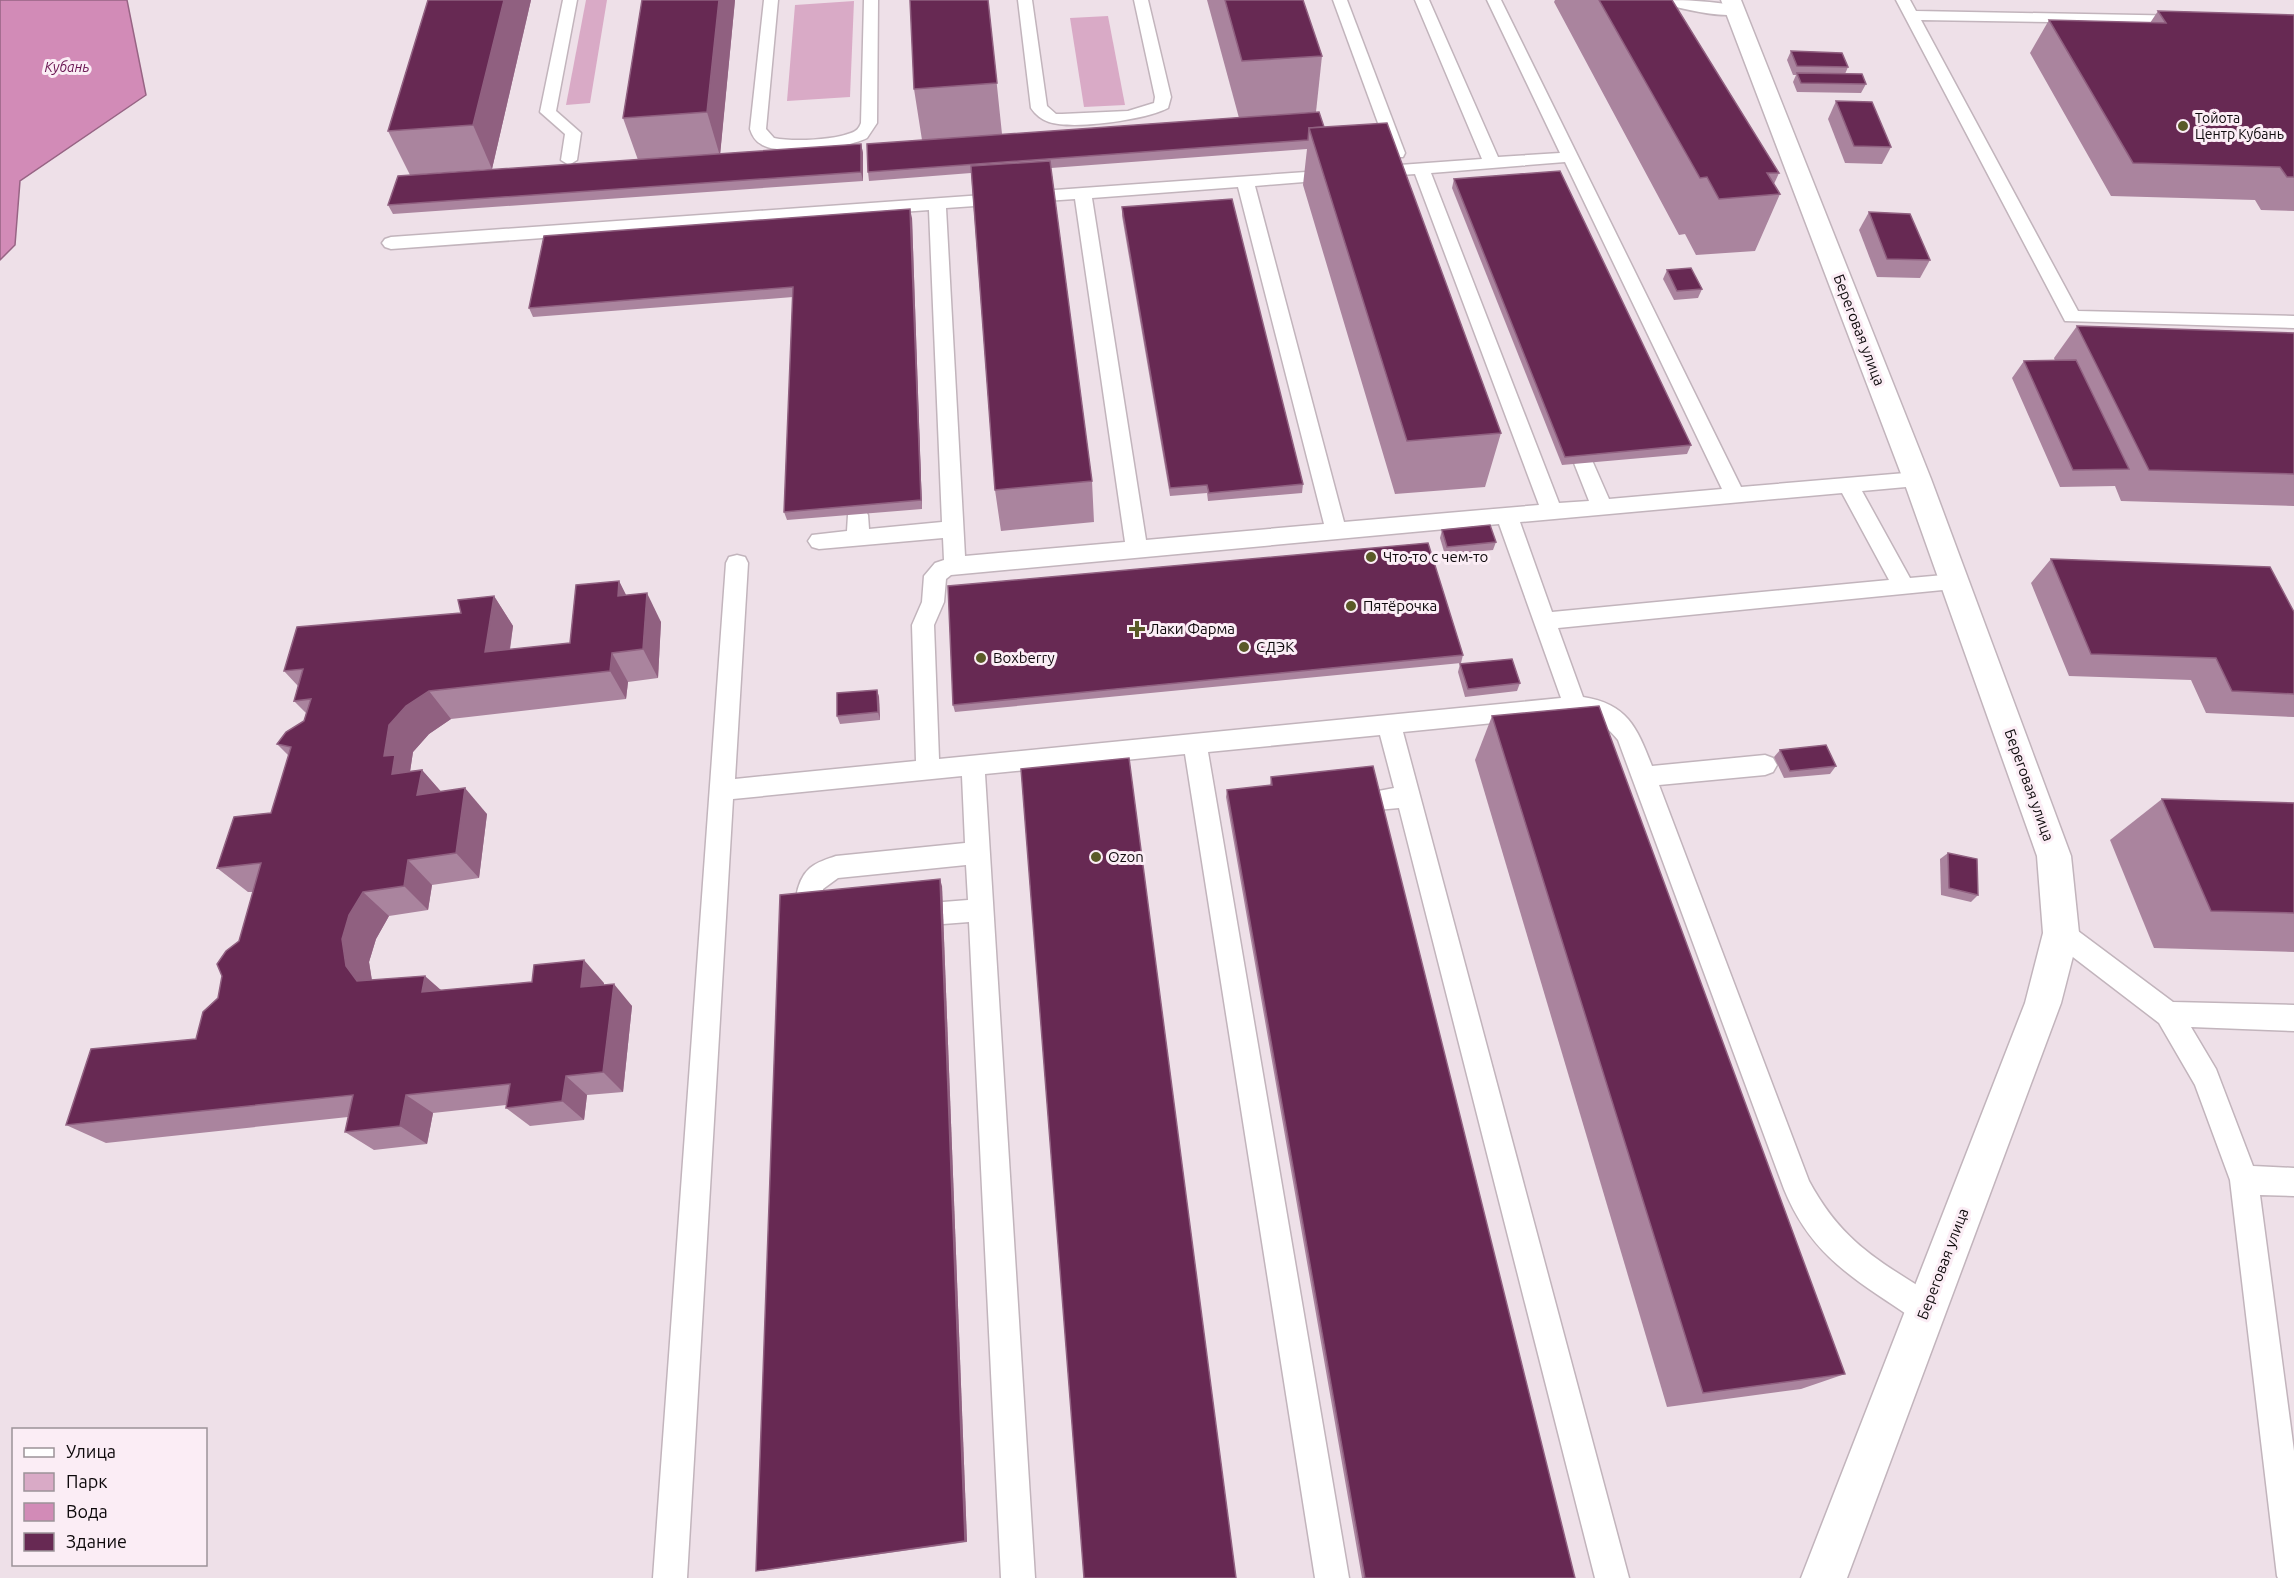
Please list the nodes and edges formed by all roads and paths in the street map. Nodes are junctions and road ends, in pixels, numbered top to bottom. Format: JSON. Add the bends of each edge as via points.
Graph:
{"nodes":[{"id":1,"x":570,"y":0,"type":"edge"},
{"id":2,"x":771,"y":0,"type":"edge"},
{"id":3,"x":871,"y":0,"type":"edge"},
{"id":4,"x":1025,"y":0,"type":"edge"},
{"id":5,"x":1142,"y":0,"type":"edge"},
{"id":6,"x":1340,"y":0,"type":"edge"},
{"id":7,"x":1422,"y":0,"type":"edge"},
{"id":8,"x":1494,"y":0,"type":"edge"},
{"id":9,"x":1665,"y":0,"type":"edge"},
{"id":10,"x":1733,"y":6,"type":"edge"},
{"id":11,"x":1907,"y":7,"type":"edge"},
{"id":12,"x":2198,"y":20,"type":"edge"},
{"id":13,"x":1570,"y":158,"type":"junction"},
{"id":14,"x":569,"y":160,"type":"dead end"},
{"id":15,"x":1492,"y":163,"type":"junction"},
{"id":16,"x":1412,"y":169,"type":"junction"},
{"id":17,"x":1245,"y":181,"type":"junction"},
{"id":18,"x":1083,"y":193,"type":"junction"},
{"id":19,"x":937,"y":203,"type":"junction"},
{"id":20,"x":391,"y":243,"type":"dead end"},
{"id":21,"x":2294,"y":322,"type":"edge"},
{"id":22,"x":1584,"y":463,"type":"edge"},
{"id":23,"x":1917,"y":479,"type":"junction"},
{"id":24,"x":1848,"y":485,"type":"junction"},
{"id":25,"x":1735,"y":495,"type":"junction"},
{"id":26,"x":1602,"y":507,"type":"junction"},
{"id":27,"x":899,"y":511,"type":"edge"},
{"id":28,"x":1552,"y":512,"type":"junction"},
{"id":29,"x":858,"y":515,"type":"edge"},
{"id":30,"x":1508,"y":516,"type":"junction"},
{"id":31,"x":953,"y":529,"type":"junction"},
{"id":32,"x":1336,"y":531,"type":"junction"},
{"id":33,"x":900,"y":534,"type":"junction"},
{"id":34,"x":858,"y":538,"type":"junction"},
{"id":35,"x":819,"y":541,"type":"dead end"},
{"id":36,"x":1137,"y":549,"type":"junction"},
{"id":37,"x":736,"y":563,"type":"dead end"},
{"id":38,"x":955,"y":565,"type":"junction"},
{"id":39,"x":1955,"y":582,"type":"junction"},
{"id":40,"x":1904,"y":587,"type":"junction"},
{"id":41,"x":1545,"y":621,"type":"junction"},
{"id":42,"x":1575,"y":706,"type":"junction"},
{"id":43,"x":1389,"y":724,"type":"junction"},
{"id":44,"x":1195,"y":743,"type":"junction"},
{"id":45,"x":973,"y":765,"type":"junction"},
{"id":46,"x":1766,"y":765,"type":"dead end"},
{"id":47,"x":928,"y":769,"type":"junction"},
{"id":48,"x":1643,"y":777,"type":"junction"},
{"id":49,"x":722,"y":790,"type":"junction"},
{"id":50,"x":1408,"y":797,"type":"junction"},
{"id":51,"x":1377,"y":800,"type":"edge"},
{"id":52,"x":978,"y":853,"type":"junction"},
{"id":53,"x":981,"y":910,"type":"junction"},
{"id":54,"x":944,"y":913,"type":"edge"},
{"id":55,"x":2061,"y":933,"type":"junction"},
{"id":56,"x":808,"y":947,"type":"edge"},
{"id":57,"x":2168,"y":1014,"type":"junction"},
{"id":58,"x":2294,"y":1018,"type":"edge"},
{"id":59,"x":2244,"y":1180,"type":"junction"},
{"id":60,"x":2294,"y":1182,"type":"edge"},
{"id":61,"x":1926,"y":1309,"type":"junction"},
{"id":62,"x":2294,"y":1576,"type":"edge"},
{"id":63,"x":670,"y":1578,"type":"edge"},
{"id":64,"x":1018,"y":1578,"type":"edge"},
{"id":65,"x":1332,"y":1578,"type":"edge"},
{"id":66,"x":1612,"y":1578,"type":"edge"},
{"id":67,"x":1824,"y":1578,"type":"edge"}],
"edges":[{"from":1,"to":14,"type":"lane","via":[[548,112],[573,133]]},
{"from":2,"to":3,"type":"lane","via":[[758,129],[771,143],[784,144],[840,141],[866,131]]},
{"from":4,"to":5,"type":"lane","via":[[1039,108],[1052,118],[1062,119],[1139,114],[1162,105]]},
{"from":6,"to":16,"type":"lane"},
{"from":7,"to":15,"type":"lane"},
{"from":8,"to":13,"type":"lane"},
{"from":9,"to":10,"type":"lane","via":[[1691,6]]},
{"from":10,"to":23,"type":"street","name":"Береговая улица"},
{"from":11,"to":12,"type":"lane"},
{"from":11,"to":21,"type":"lane","via":[[2072,317]]},
{"from":13,"to":15,"type":"lane"},
{"from":13,"to":25,"type":"lane","via":[[1698,438]]},
{"from":15,"to":16,"type":"lane"},
{"from":16,"to":17,"type":"lane"},
{"from":16,"to":28,"type":"lane"},
{"from":17,"to":18,"type":"lane"},
{"from":17,"to":32,"type":"lane","via":[[1312,477]]},
{"from":18,"to":19,"type":"lane"},
{"from":18,"to":36,"type":"lane"},
{"from":19,"to":20,"type":"lane"},
{"from":19,"to":31,"type":"lane"},
{"from":22,"to":26,"type":"lane"},
{"from":23,"to":24,"type":"lane"},
{"from":23,"to":39,"type":"street","name":"Береговая улица"},
{"from":24,"to":25,"type":"lane"},
{"from":24,"to":40,"type":"lane"},
{"from":25,"to":26,"type":"lane"},
{"from":26,"to":28,"type":"lane"},
{"from":27,"to":33,"type":"lane"},
{"from":28,"to":30,"type":"lane"},
{"from":29,"to":34,"type":"lane"},
{"from":30,"to":32,"type":"lane"},
{"from":30,"to":41,"type":"lane"},
{"from":31,"to":33,"type":"lane"},
{"from":31,"to":38,"type":"lane"},
{"from":32,"to":36,"type":"lane"},
{"from":33,"to":34,"type":"lane"},
{"from":34,"to":35,"type":"lane"},
{"from":36,"to":38,"type":"lane"},
{"from":37,"to":49,"type":"lane"},
{"from":38,"to":47,"type":"lane","via":[[935,576],[933,602],[923,625]]},
{"from":39,"to":40,"type":"lane"},
{"from":39,"to":55,"type":"street","name":"Береговая улица","via":[[2054,856]]},
{"from":40,"to":41,"type":"lane"},
{"from":41,"to":42,"type":"lane"},
{"from":42,"to":43,"type":"lane"},
{"from":42,"to":48,"type":"lane","via":[[1597,708],[1616,719],[1628,735]]},
{"from":43,"to":44,"type":"lane"},
{"from":43,"to":50,"type":"lane"},
{"from":44,"to":45,"type":"lane"},
{"from":44,"to":65,"type":"lane"},
{"from":45,"to":47,"type":"lane"},
{"from":45,"to":52,"type":"lane"},
{"from":46,"to":48,"type":"lane"},
{"from":47,"to":49,"type":"lane"},
{"from":48,"to":61,"type":"lane","via":[[1798,1189],[1812,1216],[1829,1238],[1860,1264]]},
{"from":49,"to":63,"type":"lane"},
{"from":50,"to":51,"type":"lane"},
{"from":50,"to":66,"type":"lane"},
{"from":52,"to":53,"type":"lane"},
{"from":52,"to":56,"type":"lane","via":[[836,867],[822,872],[809,891]]},
{"from":53,"to":54,"type":"lane"},
{"from":53,"to":64,"type":"lane"},
{"from":55,"to":57,"type":"lane"},
{"from":55,"to":61,"type":"street","name":"Береговая улица","via":[[2043,1003]]},
{"from":57,"to":58,"type":"lane"},
{"from":57,"to":59,"type":"lane","via":[[2206,1078]]},
{"from":59,"to":60,"type":"lane"},
{"from":59,"to":62,"type":"lane"},
{"from":61,"to":67,"type":"street","name":"Береговая улица"}]}
